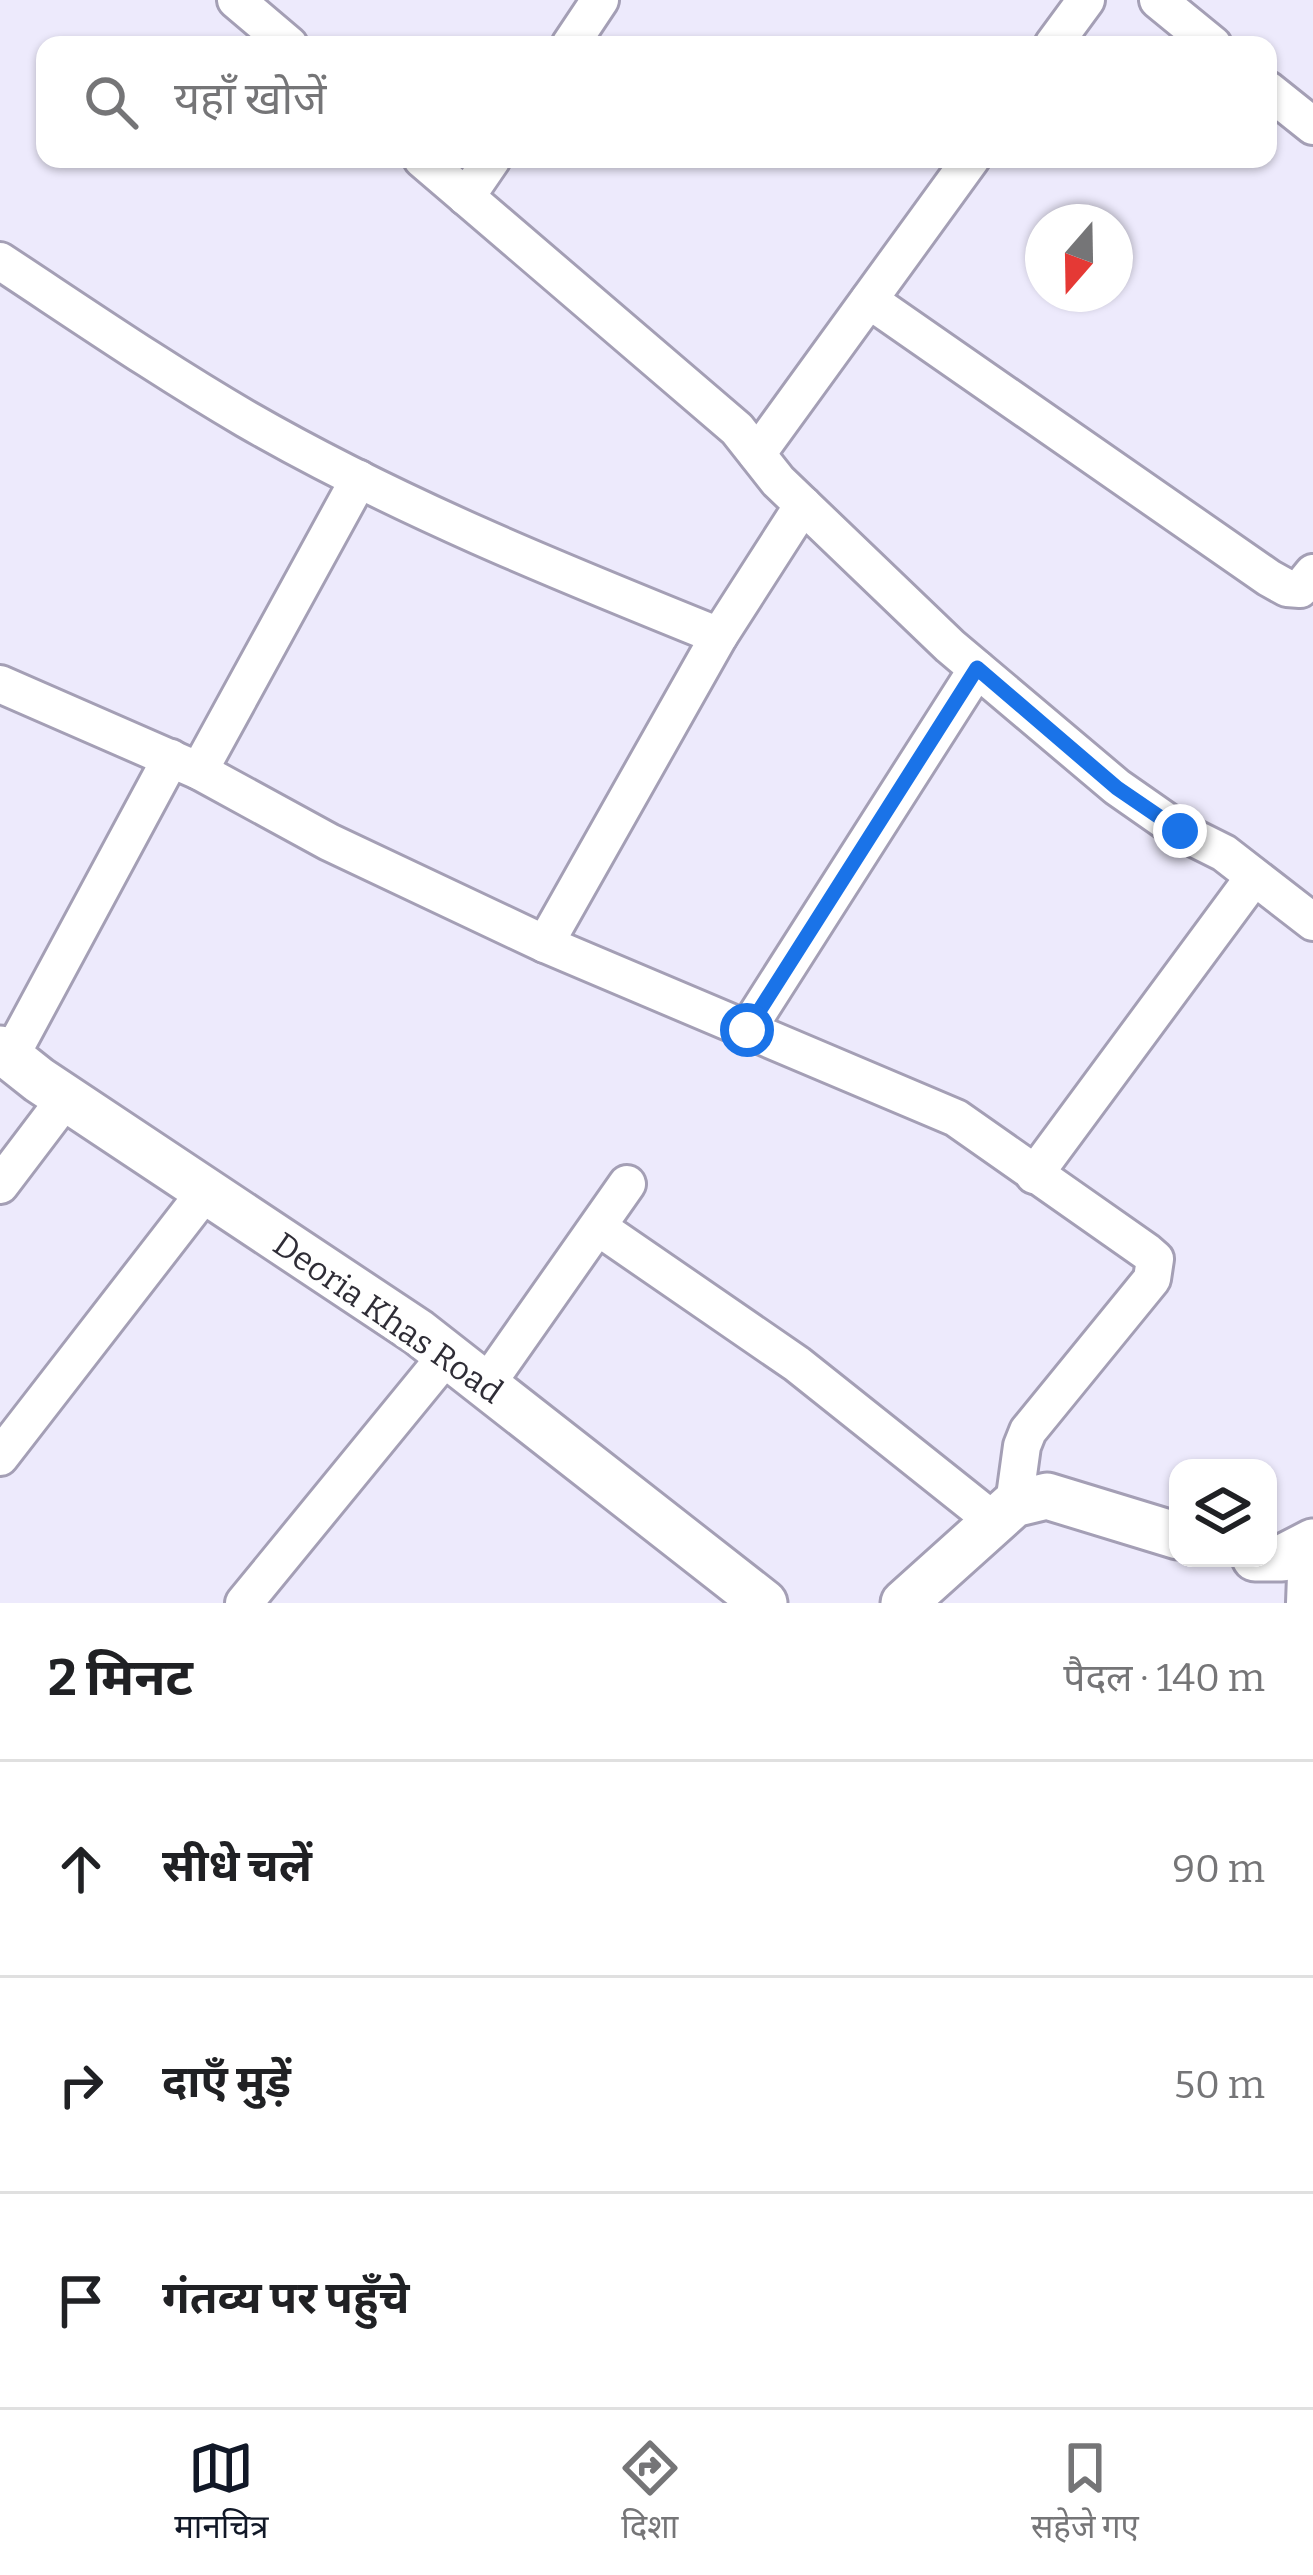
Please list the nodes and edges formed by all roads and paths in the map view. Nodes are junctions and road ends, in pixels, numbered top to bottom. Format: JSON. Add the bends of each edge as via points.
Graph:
{"nodes":[{"id":1,"x":236,"y":0,"type":"edge"},
{"id":2,"x":601,"y":0,"type":"edge"},
{"id":3,"x":1086,"y":0,"type":"edge"},
{"id":4,"x":1158,"y":0,"type":"edge"},
{"id":5,"x":278,"y":36,"type":"edge"},
{"id":6,"x":576,"y":36,"type":"edge"},
{"id":7,"x":1060,"y":36,"type":"edge"},
{"id":8,"x":1203,"y":36,"type":"edge"},
{"id":9,"x":1277,"y":97,"type":"edge"},
{"id":10,"x":1313,"y":127,"type":"edge"},
{"id":11,"x":432,"y":168,"type":"edge"},
{"id":12,"x":486,"y":168,"type":"edge"},
{"id":13,"x":964,"y":168,"type":"edge"},
{"id":14,"x":466,"y":197,"type":"junction"},
{"id":15,"x":0,"y":261,"type":"edge"},
{"id":16,"x":869,"y":300,"type":"junction"},
{"id":17,"x":757,"y":454,"type":"junction"},
{"id":18,"x":359,"y":479,"type":"junction"},
{"id":19,"x":803,"y":505,"type":"junction"},
{"id":20,"x":1313,"y":573,"type":"edge"},
{"id":21,"x":719,"y":636,"type":"junction"},
{"id":22,"x":977,"y":668,"type":"junction"},
{"id":23,"x":0,"y":684,"type":"edge"},
{"id":24,"x":185,"y":765,"type":"junction"},
{"id":25,"x":1254,"y":877,"type":"junction"},
{"id":26,"x":1313,"y":922,"type":"edge"},
{"id":27,"x":545,"y":944,"type":"junction"},
{"id":28,"x":747,"y":1030,"type":"junction"},
{"id":29,"x":5,"y":1053,"type":"edge"},
{"id":30,"x":66,"y":1098,"type":"junction"},
{"id":31,"x":1034,"y":1175,"type":"junction"},
{"id":32,"x":627,"y":1184,"type":"dead end"},
{"id":33,"x":0,"y":1185,"type":"edge"},
{"id":34,"x":206,"y":1191,"type":"junction"},
{"id":35,"x":598,"y":1227,"type":"junction"},
{"id":36,"x":447,"y":1355,"type":"junction"},
{"id":37,"x":486,"y":1385,"type":"junction"},
{"id":38,"x":0,"y":1456,"type":"edge"},
{"id":39,"x":1004,"y":1513,"type":"junction"},
{"id":40,"x":1169,"y":1533,"type":"edge"},
{"id":41,"x":1310,"y":1545,"type":"edge"},
{"id":42,"x":1277,"y":1558,"type":"edge"},
{"id":43,"x":244,"y":1603,"type":"edge"},
{"id":44,"x":764,"y":1603,"type":"edge"},
{"id":45,"x":904,"y":1603,"type":"edge"},
{"id":46,"x":1305,"y":1603,"type":"edge"}],
"edges":[{"from":1,"to":5,"type":"street"},
{"from":2,"to":6,"type":"street"},
{"from":3,"to":7,"type":"street"},
{"from":4,"to":8,"type":"street"},
{"from":9,"to":10,"type":"street"},
{"from":11,"to":14,"type":"street"},
{"from":12,"to":14,"type":"street"},
{"from":13,"to":16,"type":"street"},
{"from":14,"to":17,"type":"street"},
{"from":15,"to":18,"type":"street","via":[[248,420]]},
{"from":16,"to":17,"type":"street"},
{"from":16,"to":20,"type":"street","via":[[1270,578],[1300,589]]},
{"from":17,"to":19,"type":"street"},
{"from":18,"to":21,"type":"street"},
{"from":18,"to":24,"type":"street"},
{"from":19,"to":21,"type":"street"},
{"from":19,"to":22,"type":"street"},
{"from":21,"to":27,"type":"street"},
{"from":22,"to":25,"type":"street","via":[[1117,788]]},
{"from":22,"to":28,"type":"street"},
{"from":23,"to":24,"type":"street"},
{"from":24,"to":27,"type":"street"},
{"from":24,"to":29,"type":"street"},
{"from":25,"to":26,"type":"street"},
{"from":25,"to":31,"type":"street"},
{"from":27,"to":28,"type":"street"},
{"from":28,"to":31,"type":"street","via":[[956,1118]]},
{"from":29,"to":30,"type":"street","name":"Deoria Khas Road"},
{"from":30,"to":33,"type":"street"},
{"from":30,"to":34,"type":"street","name":"Deoria Khas Road"},
{"from":31,"to":39,"type":"street","via":[[1148,1252],[1156,1269],[1028,1431]]},
{"from":32,"to":35,"type":"street"},
{"from":34,"to":36,"type":"street","name":"Deoria Khas Road"},
{"from":34,"to":38,"type":"street"},
{"from":35,"to":37,"type":"street"},
{"from":35,"to":39,"type":"street"},
{"from":36,"to":37,"type":"street","name":"Deoria Khas Road"},
{"from":36,"to":43,"type":"street"},
{"from":37,"to":44,"type":"street","name":"Deoria Khas Road"},
{"from":39,"to":40,"type":"street","via":[[1047,1496]]},
{"from":39,"to":45,"type":"street"},
{"from":41,"to":42,"type":"street"},
{"from":41,"to":46,"type":"street"}]}
